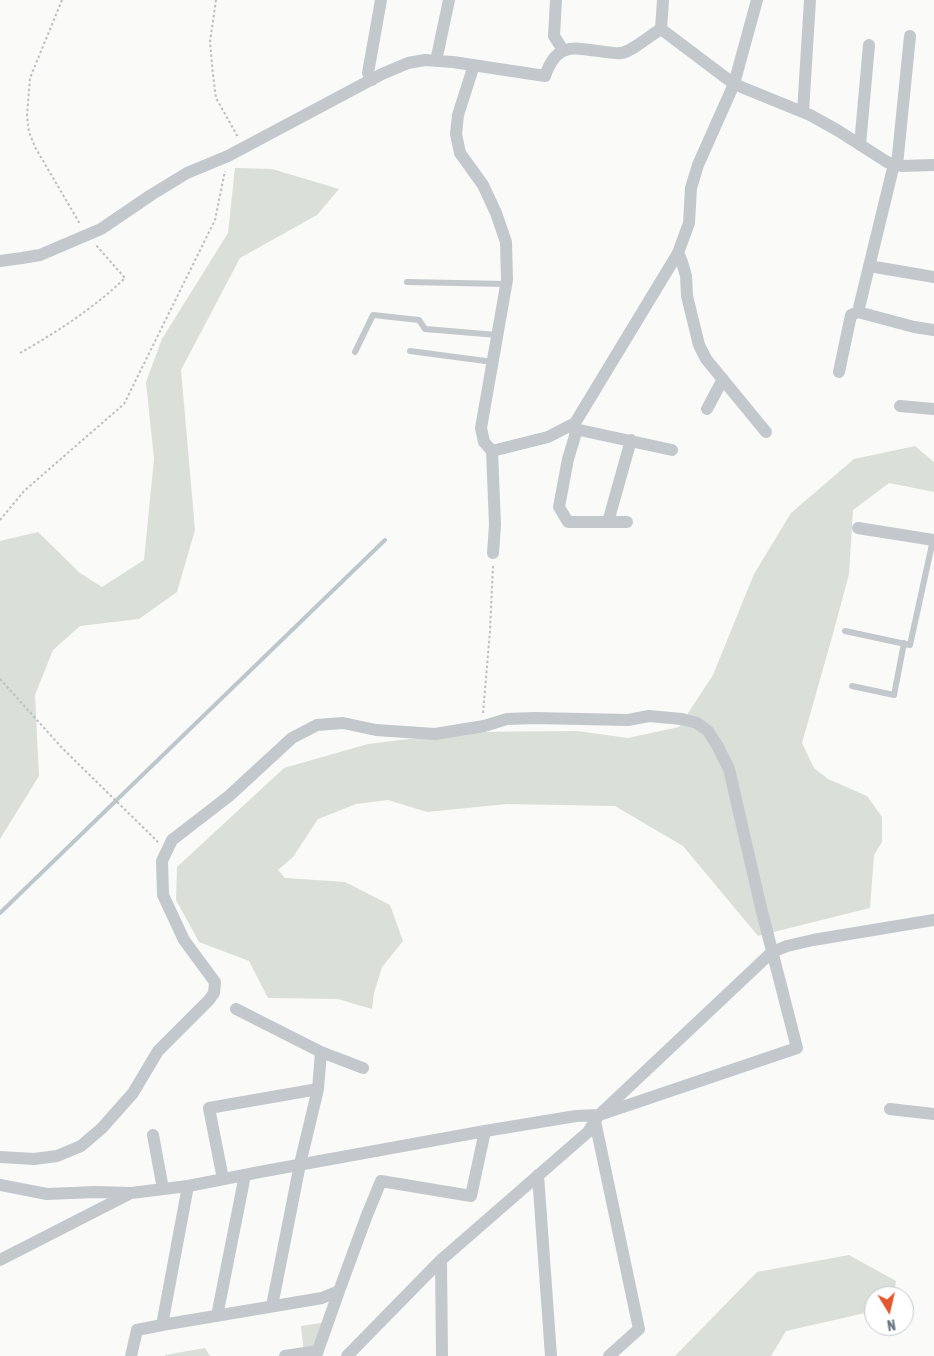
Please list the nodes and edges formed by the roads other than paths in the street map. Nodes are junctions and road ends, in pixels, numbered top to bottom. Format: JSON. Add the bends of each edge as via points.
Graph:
{"nodes":[{"id":1,"x":381,"y":0,"type":"edge"},
{"id":2,"x":449,"y":0,"type":"edge"},
{"id":3,"x":556,"y":0,"type":"edge"},
{"id":4,"x":664,"y":0,"type":"edge"},
{"id":5,"x":756,"y":0,"type":"edge"},
{"id":6,"x":810,"y":0,"type":"edge"},
{"id":7,"x":661,"y":29,"type":"junction"},
{"id":8,"x":910,"y":36,"type":"dead end"},
{"id":9,"x":869,"y":45,"type":"dead end"},
{"id":10,"x":563,"y":50,"type":"junction"},
{"id":11,"x":436,"y":61,"type":"junction"},
{"id":12,"x":474,"y":65,"type":"junction"},
{"id":13,"x":372,"y":80,"type":"junction"},
{"id":14,"x":734,"y":84,"type":"junction"},
{"id":15,"x":803,"y":112,"type":"junction"},
{"id":16,"x":860,"y":145,"type":"junction"},
{"id":17,"x":896,"y":164,"type":"junction"},
{"id":18,"x":934,"y":165,"type":"edge"},
{"id":19,"x":678,"y":253,"type":"junction"},
{"id":20,"x":0,"y":261,"type":"edge"},
{"id":21,"x":869,"y":266,"type":"junction"},
{"id":22,"x":934,"y":277,"type":"edge"},
{"id":23,"x":407,"y":282,"type":"dead end"},
{"id":24,"x":506,"y":284,"type":"junction"},
{"id":25,"x":858,"y":312,"type":"junction"},
{"id":26,"x":934,"y":330,"type":"edge"},
{"id":27,"x":497,"y":335,"type":"junction"},
{"id":28,"x":410,"y":351,"type":"dead end"},
{"id":29,"x":354,"y":352,"type":"dead end"},
{"id":30,"x":493,"y":362,"type":"junction"},
{"id":31,"x":840,"y":372,"type":"dead end"},
{"id":32,"x":723,"y":379,"type":"junction"},
{"id":33,"x":900,"y":406,"type":"dead end"},
{"id":34,"x":707,"y":409,"type":"dead end"},
{"id":35,"x":934,"y":409,"type":"edge"},
{"id":36,"x":575,"y":426,"type":"junction"},
{"id":37,"x":766,"y":432,"type":"dead end"},
{"id":38,"x":631,"y":440,"type":"junction"},
{"id":39,"x":672,"y":450,"type":"dead end"},
{"id":40,"x":492,"y":451,"type":"junction"},
{"id":41,"x":608,"y":522,"type":"junction"},
{"id":42,"x":627,"y":522,"type":"dead end"},
{"id":43,"x":858,"y":528,"type":"dead end"},
{"id":44,"x":934,"y":540,"type":"edge"},
{"id":45,"x":493,"y":553,"type":"road end"},
{"id":46,"x":845,"y":632,"type":"dead end"},
{"id":47,"x":904,"y":643,"type":"junction"},
{"id":48,"x":852,"y":686,"type":"dead end"},
{"id":49,"x":934,"y":920,"type":"edge"},
{"id":50,"x":772,"y":952,"type":"junction"},
{"id":51,"x":236,"y":1009,"type":"dead end"},
{"id":52,"x":322,"y":1052,"type":"junction"},
{"id":53,"x":363,"y":1068,"type":"dead end"},
{"id":54,"x":318,"y":1089,"type":"junction"},
{"id":55,"x":890,"y":1109,"type":"dead end"},
{"id":56,"x":934,"y":1114,"type":"edge"},
{"id":57,"x":597,"y":1118,"type":"junction"},
{"id":58,"x":485,"y":1131,"type":"junction"},
{"id":59,"x":153,"y":1135,"type":"dead end"},
{"id":60,"x":0,"y":1157,"type":"edge"},
{"id":61,"x":300,"y":1164,"type":"junction"},
{"id":62,"x":245,"y":1175,"type":"junction"},
{"id":63,"x":538,"y":1175,"type":"junction"},
{"id":64,"x":223,"y":1179,"type":"junction"},
{"id":65,"x":0,"y":1185,"type":"edge"},
{"id":66,"x":188,"y":1186,"type":"junction"},
{"id":67,"x":163,"y":1189,"type":"junction"},
{"id":68,"x":132,"y":1193,"type":"junction"},
{"id":69,"x":0,"y":1260,"type":"edge"},
{"id":70,"x":441,"y":1260,"type":"junction"},
{"id":71,"x":339,"y":1291,"type":"junction"},
{"id":72,"x":272,"y":1306,"type":"junction"},
{"id":73,"x":217,"y":1316,"type":"junction"},
{"id":74,"x":162,"y":1325,"type":"junction"},
{"id":75,"x":317,"y":1353,"type":"edge"},
{"id":76,"x":131,"y":1356,"type":"edge"},
{"id":77,"x":285,"y":1356,"type":"edge"},
{"id":78,"x":347,"y":1356,"type":"edge"},
{"id":79,"x":442,"y":1356,"type":"edge"},
{"id":80,"x":552,"y":1356,"type":"edge"},
{"id":81,"x":609,"y":1356,"type":"edge"}],
"edges":[{"from":1,"to":13,"type":"street","via":[[368,73]]},
{"from":2,"to":11,"type":"street"},
{"from":3,"to":10,"type":"street","via":[[554,36]]},
{"from":4,"to":7,"type":"street"},
{"from":5,"to":14,"type":"street"},
{"from":6,"to":15,"type":"street"},
{"from":7,"to":10,"type":"street","via":[[620,54],[585,49]]},
{"from":7,"to":14,"type":"street"},
{"from":8,"to":17,"type":"street"},
{"from":9,"to":16,"type":"street"},
{"from":10,"to":12,"type":"street","via":[[548,66],[545,76]]},
{"from":11,"to":12,"type":"street"},
{"from":11,"to":13,"type":"street","via":[[408,63]]},
{"from":12,"to":24,"type":"street","via":[[458,114],[456,134],[460,153],[483,185],[506,242]]},
{"from":13,"to":20,"type":"street","via":[[244,148],[187,173],[102,229],[40,255]]},
{"from":14,"to":15,"type":"street"},
{"from":14,"to":19,"type":"street","via":[[698,166],[691,188],[689,223]]},
{"from":15,"to":16,"type":"street"},
{"from":16,"to":17,"type":"street"},
{"from":17,"to":18,"type":"street"},
{"from":17,"to":21,"type":"street"},
{"from":19,"to":32,"type":"street","via":[[686,276],[687,296],[699,345]]},
{"from":19,"to":36,"type":"street"},
{"from":21,"to":22,"type":"street"},
{"from":21,"to":25,"type":"street"},
{"from":23,"to":24,"type":"lane"},
{"from":24,"to":27,"type":"street"},
{"from":25,"to":26,"type":"street"},
{"from":25,"to":31,"type":"street","via":[[851,315]]},
{"from":27,"to":29,"type":"lane","via":[[425,329],[419,320],[373,315]]},
{"from":27,"to":30,"type":"street"},
{"from":28,"to":30,"type":"lane"},
{"from":30,"to":40,"type":"street","via":[[481,428],[484,442]]},
{"from":32,"to":34,"type":"street"},
{"from":32,"to":37,"type":"street"},
{"from":33,"to":35,"type":"street"},
{"from":36,"to":38,"type":"street"},
{"from":36,"to":40,"type":"street","via":[[548,437]]},
{"from":36,"to":41,"type":"street","via":[[558,507],[568,522]]},
{"from":38,"to":39,"type":"street"},
{"from":38,"to":41,"type":"street"},
{"from":40,"to":45,"type":"street"},
{"from":41,"to":42,"type":"street"},
{"from":43,"to":44,"type":"street"},
{"from":44,"to":47,"type":"lane","via":[[910,644]]},
{"from":46,"to":47,"type":"lane"},
{"from":47,"to":48,"type":"lane","via":[[894,695]]},
{"from":49,"to":50,"type":"street","via":[[813,940]]},
{"from":50,"to":57,"type":"street"},
{"from":50,"to":57,"type":"street","via":[[797,1048]]},
{"from":50,"to":60,"type":"street","via":[[729,769],[708,731],[697,723],[649,716],[628,720],[535,718],[434,734],[376,730],[343,723],[317,725],[292,738],[229,796],[172,840],[166,850],[162,861],[163,895],[184,940],[215,982],[214,993],[158,1051],[133,1093],[81,1146],[57,1156],[34,1160]]},
{"from":51,"to":52,"type":"street"},
{"from":52,"to":53,"type":"street"},
{"from":52,"to":54,"type":"street"},
{"from":54,"to":61,"type":"street"},
{"from":54,"to":64,"type":"street","via":[[209,1108]]},
{"from":55,"to":56,"type":"street"},
{"from":57,"to":58,"type":"street","via":[[576,1116]]},
{"from":57,"to":63,"type":"street","via":[[588,1132]]},
{"from":57,"to":81,"type":"street","via":[[639,1329]]},
{"from":58,"to":61,"type":"street"},
{"from":58,"to":71,"type":"street","via":[[471,1196],[381,1181]]},
{"from":59,"to":67,"type":"street"},
{"from":61,"to":62,"type":"street"},
{"from":61,"to":72,"type":"street"},
{"from":62,"to":64,"type":"street"},
{"from":62,"to":73,"type":"street"},
{"from":63,"to":70,"type":"street"},
{"from":63,"to":80,"type":"street"},
{"from":64,"to":66,"type":"street"},
{"from":65,"to":68,"type":"street","via":[[47,1194]]},
{"from":66,"to":67,"type":"street"},
{"from":66,"to":74,"type":"street"},
{"from":67,"to":68,"type":"street"},
{"from":68,"to":69,"type":"street"},
{"from":70,"to":78,"type":"street"},
{"from":70,"to":79,"type":"street"},
{"from":71,"to":72,"type":"street","via":[[322,1298]]},
{"from":71,"to":75,"type":"street"},
{"from":72,"to":73,"type":"street"},
{"from":73,"to":74,"type":"street"},
{"from":74,"to":76,"type":"street","via":[[137,1330]]},
{"from":75,"to":77,"type":"street"}]}
